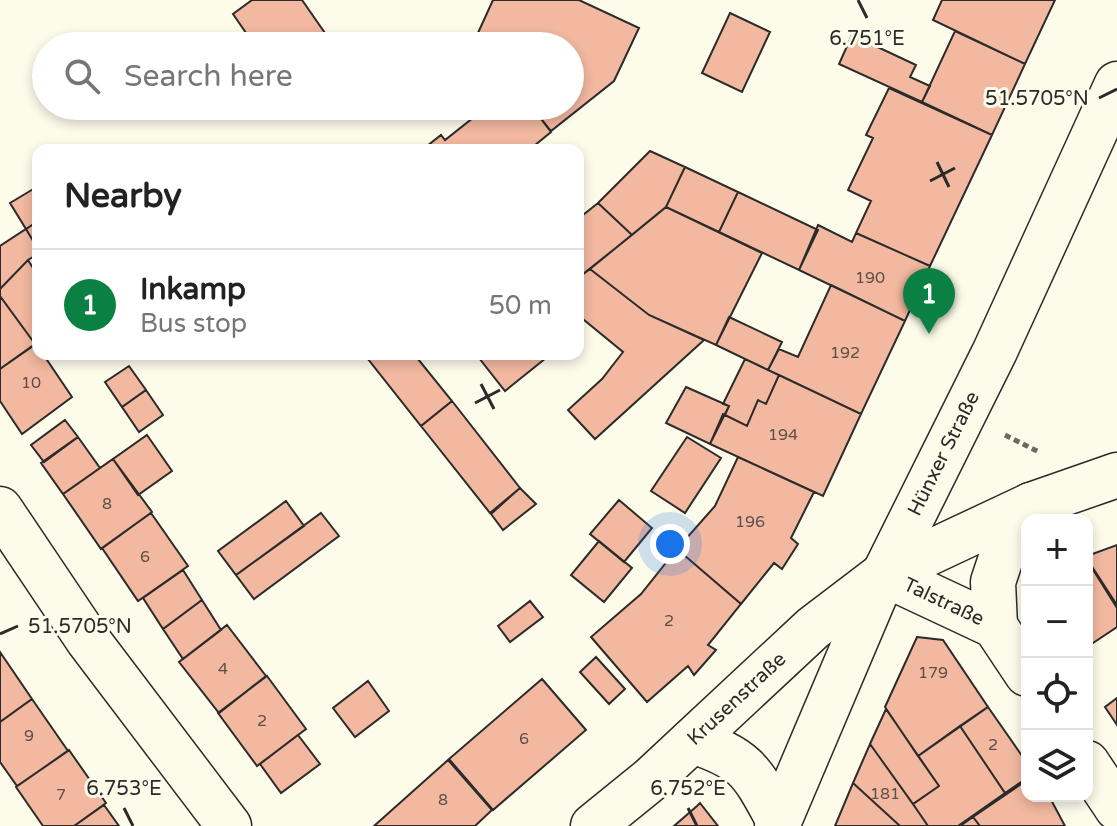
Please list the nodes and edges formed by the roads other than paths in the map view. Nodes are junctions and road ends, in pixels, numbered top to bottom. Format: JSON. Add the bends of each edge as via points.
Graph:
{"nodes":[{"id":1,"x":1117,"y":84,"type":"edge"},
{"id":2,"x":1117,"y":475,"type":"edge"},
{"id":3,"x":1031,"y":505,"type":"junction"},
{"id":4,"x":0,"y":509,"type":"edge"},
{"id":5,"x":884,"y":574,"type":"junction"},
{"id":6,"x":995,"y":626,"type":"junction"},
{"id":7,"x":1021,"y":665,"type":"edge"},
{"id":8,"x":692,"y":741,"type":"junction"},
{"id":9,"x":1093,"y":772,"type":"edge"},
{"id":10,"x":1117,"y":808,"type":"edge"},
{"id":11,"x":778,"y":824,"type":"edge"},
{"id":12,"x":229,"y":826,"type":"edge"},
{"id":13,"x":593,"y":826,"type":"edge"}],
"edges":[{"from":1,"to":5,"type":"street","name":"Hünxer Straße","via":[[995,351]]},
{"from":2,"to":3,"type":"street"},
{"from":3,"to":5,"type":"street"},
{"from":3,"to":6,"type":"street","via":[[1008,537],[993,582]]},
{"from":4,"to":12,"type":"street","via":[[88,640]]},
{"from":5,"to":6,"type":"street","name":"Talstraße"},
{"from":5,"to":8,"type":"street","name":"Krusenstraße","via":[[813,628]]},
{"from":5,"to":11,"type":"street","name":"Hünxer Straße"},
{"from":6,"to":7,"type":"street","name":"Talstraße"},
{"from":8,"to":11,"type":"street","via":[[726,752],[753,775]]},
{"from":8,"to":13,"type":"street","name":"Krusenstraße"},
{"from":9,"to":10,"type":"street"}]}
